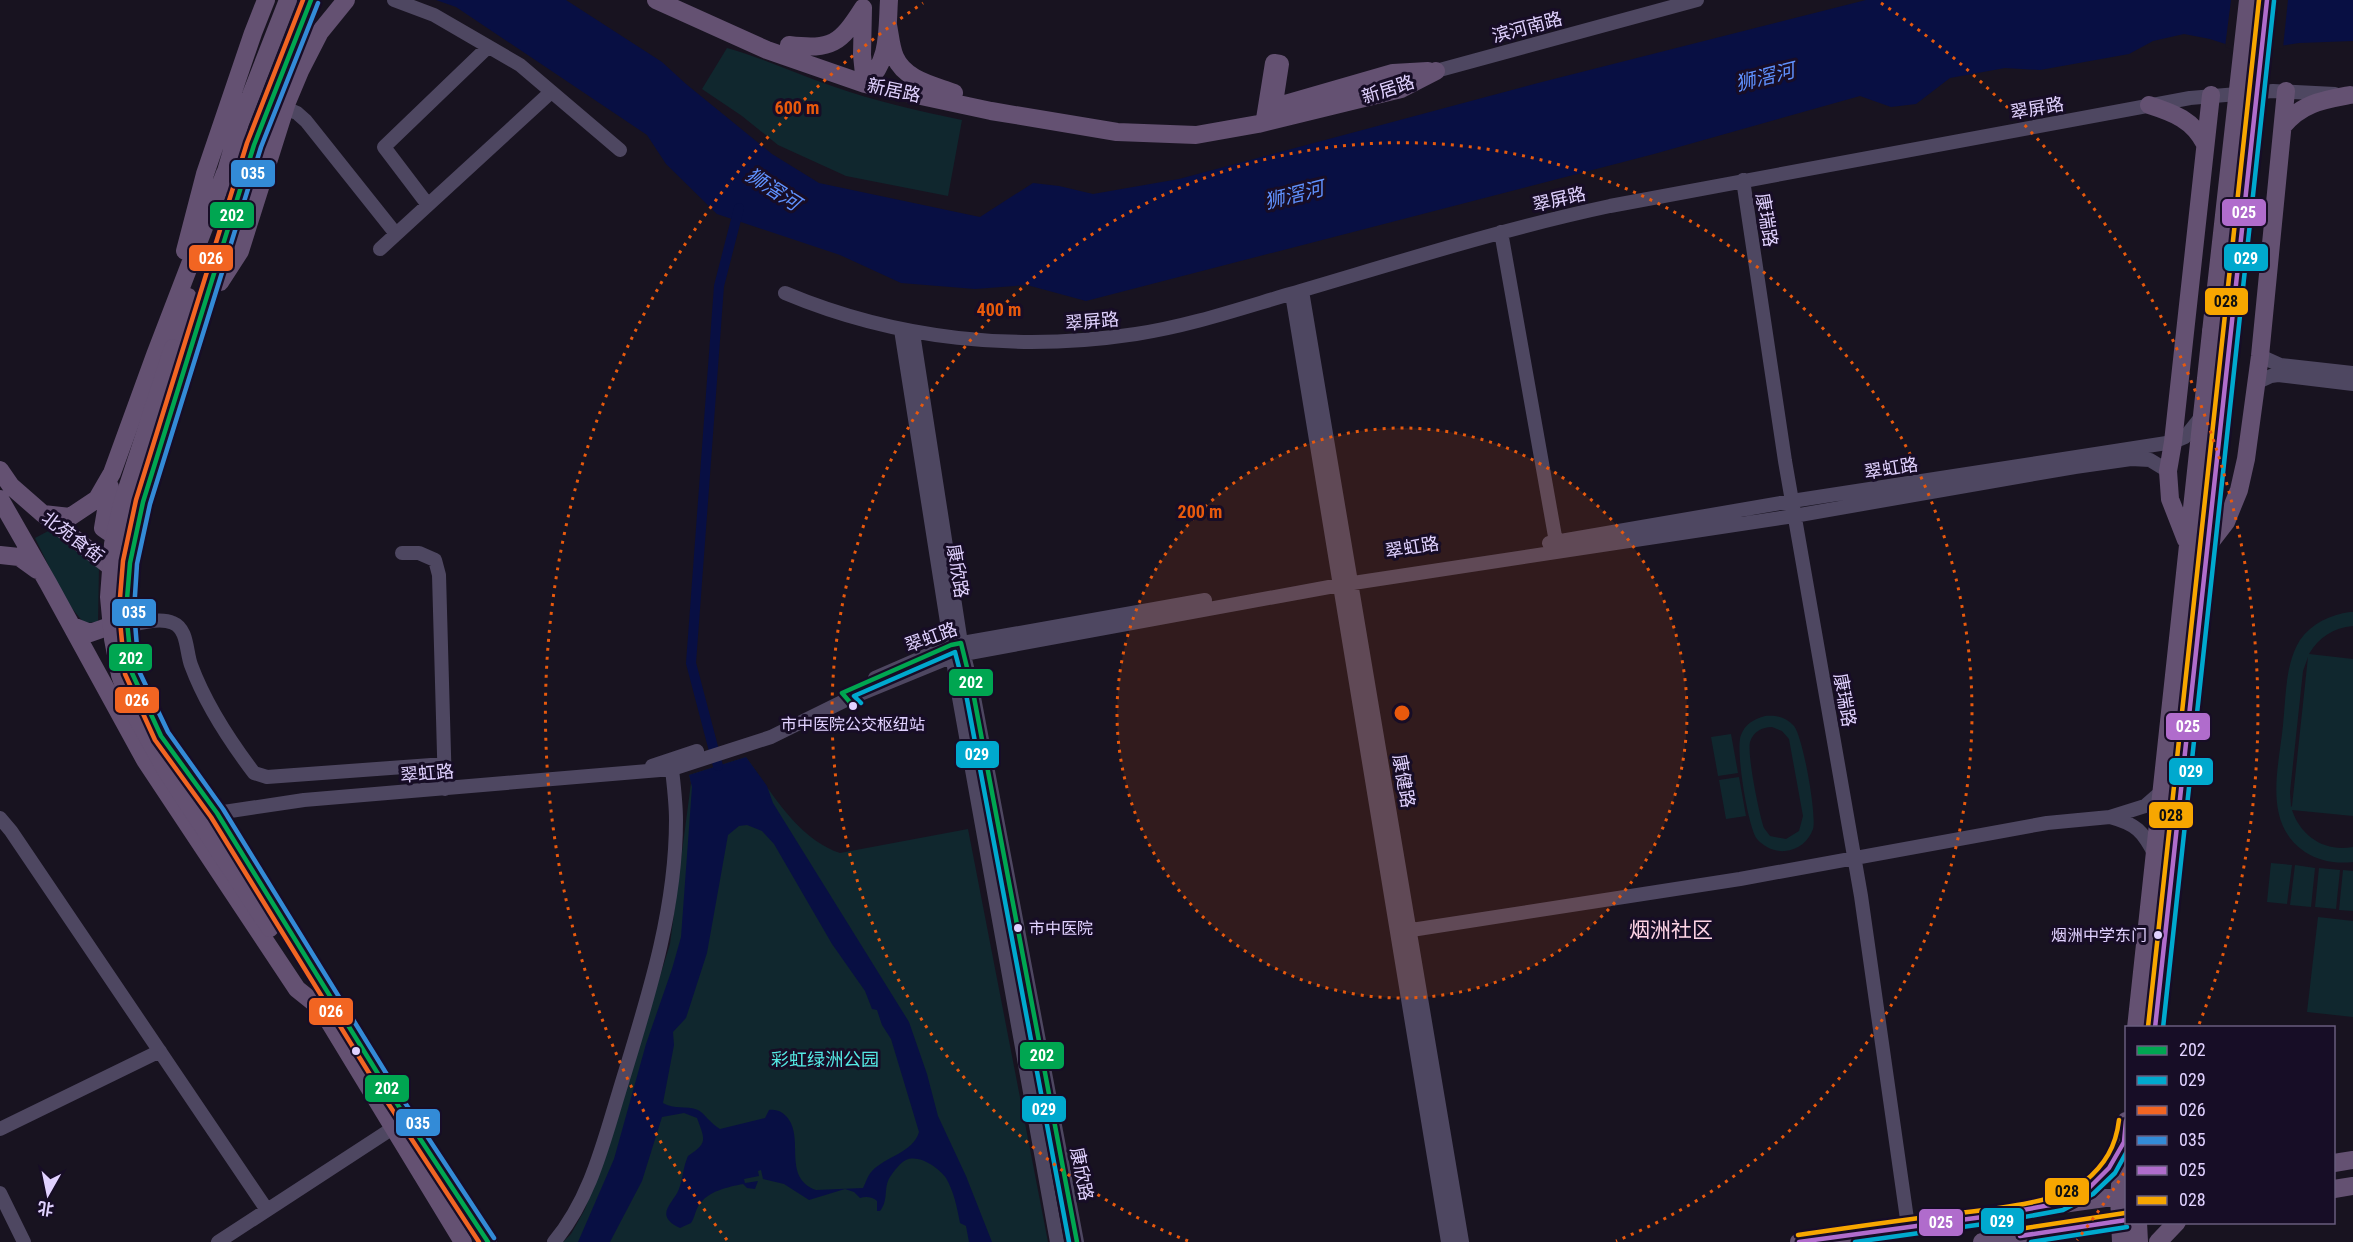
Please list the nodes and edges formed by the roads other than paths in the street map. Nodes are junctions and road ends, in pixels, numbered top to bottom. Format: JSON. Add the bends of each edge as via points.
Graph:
{"nodes":[{"id":1,"x":266,"y":0,"type":"edge"},
{"id":2,"x":288,"y":0,"type":"edge"},
{"id":3,"x":311,"y":0,"type":"edge"},
{"id":4,"x":394,"y":0,"type":"edge"},
{"id":5,"x":656,"y":0,"type":"edge"},
{"id":6,"x":682,"y":0,"type":"edge"},
{"id":7,"x":1697,"y":0,"type":"edge"},
{"id":8,"x":2248,"y":0,"type":"edge"},
{"id":9,"x":2267,"y":0,"type":"edge"},
{"id":10,"x":345,"y":1,"type":"edge"},
{"id":11,"x":863,"y":8,"type":"edge"},
{"id":12,"x":888,"y":12,"type":"edge"},
{"id":13,"x":789,"y":45,"type":"junction"},
{"id":14,"x":489,"y":47,"type":"junction"},
{"id":15,"x":1436,"y":71,"type":"joint"},
{"id":16,"x":867,"y":79,"type":"junction"},
{"id":17,"x":2286,"y":91,"type":"junction"},
{"id":18,"x":551,"y":92,"type":"junction"},
{"id":19,"x":954,"y":93,"type":"junction"},
{"id":20,"x":2211,"y":95,"type":"junction"},
{"id":21,"x":2352,"y":95,"type":"edge"},
{"id":22,"x":2150,"y":105,"type":"junction"},
{"id":23,"x":285,"y":108,"type":"junction"},
{"id":24,"x":1269,"y":115,"type":"junction"},
{"id":25,"x":2283,"y":126,"type":"junction"},
{"id":26,"x":2205,"y":144,"type":"junction"},
{"id":27,"x":620,"y":150,"type":"dead end"},
{"id":28,"x":225,"y":173,"type":"junction"},
{"id":29,"x":1743,"y":180,"type":"junction"},
{"id":30,"x":428,"y":205,"type":"junction"},
{"id":31,"x":1501,"y":232,"type":"junction"},
{"id":32,"x":396,"y":234,"type":"junction"},
{"id":33,"x":380,"y":249,"type":"dead end"},
{"id":34,"x":182,"y":284,"type":"junction"},
{"id":35,"x":1297,"y":292,"type":"junction"},
{"id":36,"x":785,"y":293,"type":"dead end"},
{"id":37,"x":207,"y":301,"type":"junction"},
{"id":38,"x":187,"y":303,"type":"junction"},
{"id":39,"x":907,"y":332,"type":"junction"},
{"id":40,"x":2260,"y":356,"type":"junction"},
{"id":41,"x":2353,"y":374,"type":"edge"},
{"id":42,"x":2256,"y":383,"type":"junction"},
{"id":43,"x":2353,"y":384,"type":"edge"},
{"id":44,"x":2201,"y":417,"type":"junction"},
{"id":45,"x":2173,"y":441,"type":"junction"},
{"id":46,"x":117,"y":462,"type":"junction"},
{"id":47,"x":0,"y":470,"type":"edge"},
{"id":48,"x":2168,"y":471,"type":"junction"},
{"id":49,"x":0,"y":499,"type":"edge"},
{"id":50,"x":1792,"y":501,"type":"junction"},
{"id":51,"x":143,"y":502,"type":"junction"},
{"id":52,"x":43,"y":514,"type":"junction"},
{"id":53,"x":1794,"y":516,"type":"junction"},
{"id":54,"x":133,"y":531,"type":"junction"},
{"id":55,"x":1556,"y":542,"type":"junction"},
{"id":56,"x":2187,"y":544,"type":"junction"},
{"id":57,"x":2206,"y":548,"type":"junction"},
{"id":58,"x":402,"y":553,"type":"dead end"},
{"id":59,"x":0,"y":555,"type":"edge"},
{"id":60,"x":126,"y":568,"type":"junction"},
{"id":61,"x":1345,"y":580,"type":"junction"},
{"id":62,"x":48,"y":583,"type":"junction"},
{"id":63,"x":125,"y":614,"type":"junction"},
{"id":64,"x":72,"y":627,"type":"junction"},
{"id":65,"x":957,"y":650,"type":"junction"},
{"id":66,"x":132,"y":673,"type":"junction"},
{"id":67,"x":100,"y":678,"type":"junction"},
{"id":68,"x":678,"y":762,"type":"junction"},
{"id":69,"x":445,"y":764,"type":"junction"},
{"id":70,"x":392,"y":765,"type":"junction"},
{"id":71,"x":445,"y":789,"type":"junction"},
{"id":72,"x":2161,"y":792,"type":"junction"},
{"id":73,"x":393,"y":794,"type":"junction"},
{"id":74,"x":217,"y":813,"type":"junction"},
{"id":75,"x":2110,"y":817,"type":"junction"},
{"id":76,"x":0,"y":818,"type":"edge"},
{"id":77,"x":2155,"y":855,"type":"junction"},
{"id":78,"x":1855,"y":859,"type":"junction"},
{"id":79,"x":1404,"y":931,"type":"junction"},
{"id":80,"x":322,"y":1009,"type":"junction"},
{"id":81,"x":2136,"y":1026,"type":"edge"},
{"id":82,"x":2155,"y":1026,"type":"edge"},
{"id":83,"x":160,"y":1051,"type":"junction"},
{"id":84,"x":393,"y":1128,"type":"junction"},
{"id":85,"x":0,"y":1129,"type":"edge"},
{"id":86,"x":2125,"y":1135,"type":"edge"},
{"id":87,"x":2124,"y":1143,"type":"junction"},
{"id":88,"x":2353,"y":1160,"type":"edge"},
{"id":89,"x":2335,"y":1163,"type":"edge"},
{"id":90,"x":2353,"y":1186,"type":"edge"},
{"id":91,"x":2335,"y":1189,"type":"edge"},
{"id":92,"x":0,"y":1193,"type":"edge"},
{"id":93,"x":2123,"y":1195,"type":"edge"},
{"id":94,"x":2047,"y":1207,"type":"junction"},
{"id":95,"x":267,"y":1210,"type":"junction"},
{"id":96,"x":1990,"y":1216,"type":"junction"},
{"id":97,"x":2125,"y":1221,"type":"edge"},
{"id":98,"x":2127,"y":1224,"type":"edge"},
{"id":99,"x":2130,"y":1224,"type":"edge"},
{"id":100,"x":2174,"y":1224,"type":"edge"},
{"id":101,"x":1908,"y":1226,"type":"junction"},
{"id":102,"x":2043,"y":1233,"type":"junction"},
{"id":103,"x":1987,"y":1241,"type":"edge"},
{"id":104,"x":24,"y":1242,"type":"edge"},
{"id":105,"x":218,"y":1242,"type":"edge"},
{"id":106,"x":463,"y":1242,"type":"edge"},
{"id":107,"x":488,"y":1242,"type":"edge"},
{"id":108,"x":554,"y":1242,"type":"edge"},
{"id":109,"x":1057,"y":1242,"type":"edge"},
{"id":110,"x":1077,"y":1242,"type":"edge"},
{"id":111,"x":1448,"y":1242,"type":"edge"},
{"id":112,"x":1462,"y":1242,"type":"edge"},
{"id":113,"x":1799,"y":1242,"type":"edge"},
{"id":114,"x":2076,"y":1242,"type":"edge"},
{"id":115,"x":2121,"y":1242,"type":"edge"},
{"id":116,"x":2139,"y":1242,"type":"edge"},
{"id":117,"x":2158,"y":1242,"type":"edge"}],
"edges":[{"from":1,"to":34,"type":"main road","via":[[206,174],[181,267]]},
{"from":2,"to":28,"type":"main road","via":[[257,76]]},
{"from":3,"to":37,"type":"main road","via":[[254,145]]},
{"from":4,"to":14,"type":"street","via":[[434,15]]},
{"from":5,"to":16,"type":"main road","name":"新居路","via":[[767,50]]},
{"from":6,"to":13,"type":"main road","name":"新居路"},
{"from":7,"to":15,"type":"street","name":"滨河南路"},
{"from":8,"to":44,"type":"main road","bridge":true},
{"from":9,"to":57,"type":"main road","bridge":true},
{"from":10,"to":23,"type":"main road","via":[[320,32]]},
{"from":11,"to":12,"type":"main road","via":[[866,19],[875,21]]},
{"from":11,"to":13,"type":"main road","via":[[840,40],[825,46]]},
{"from":11,"to":16,"type":"main road"},
{"from":12,"to":16,"type":"main road","via":[[887,49]]},
{"from":12,"to":19,"type":"main road","via":[[895,57],[905,71]]},
{"from":13,"to":16,"type":"main road","name":"新居路"},
{"from":14,"to":18,"type":"street","via":[[520,65]]},
{"from":14,"to":30,"type":"street","via":[[384,147]]},
{"from":15,"to":24,"type":"main road","name":"新居路","via":[[1393,73]]},
{"from":16,"to":19,"type":"main road","name":"新居路"},
{"from":16,"to":24,"type":"main road","name":"新居路","via":[[991,111],[1117,132],[1196,135]]},
{"from":17,"to":20,"type":"street","name":"翠屏路"},
{"from":17,"to":21,"type":"street","name":"翠屏路"},
{"from":17,"to":25,"type":"main road"},
{"from":18,"to":27,"type":"street"},
{"from":18,"to":30,"type":"street"},
{"from":19,"to":24,"type":"main road","name":"新居路","via":[[1108,120],[1168,124]]},
{"from":20,"to":22,"type":"street","name":"翠屏路"},
{"from":20,"to":26,"type":"main road"},
{"from":21,"to":25,"type":"main road","via":[[2308,104]]},
{"from":22,"to":26,"type":"main road","via":[[2182,117]]},
{"from":22,"to":29,"type":"street","name":"翠屏路"},
{"from":23,"to":32,"type":"street","via":[[306,121]]},
{"from":23,"to":37,"type":"main road","via":[[240,251]]},
{"from":25,"to":40,"type":"main road"},
{"from":26,"to":45,"type":"main road"},
{"from":28,"to":34,"type":"main road"},
{"from":28,"to":38,"type":"main road"},
{"from":29,"to":31,"type":"street","name":"翠屏路"},
{"from":29,"to":50,"type":"street","name":"康瑞路"},
{"from":30,"to":32,"type":"street"},
{"from":31,"to":35,"type":"street","name":"翠屏路"},
{"from":31,"to":55,"type":"street"},
{"from":32,"to":33,"type":"street"},
{"from":34,"to":38,"type":"main road"},
{"from":34,"to":46,"type":"main road"},
{"from":35,"to":39,"type":"street","name":"翠屏路","via":[[1189,323],[1108,338],[1016,343]]},
{"from":35,"to":61,"type":"street","name":"康健路"},
{"from":36,"to":39,"type":"street","name":"翠屏路","via":[[832,312]]},
{"from":37,"to":51,"type":"main road"},
{"from":38,"to":80,"type":"main road","bridge":true,"via":[[122,504],[113,544],[113,639],[132,709],[167,772]]},
{"from":39,"to":65,"type":"street","name":"康欣路"},
{"from":40,"to":41,"type":"street","via":[[2280,365]]},
{"from":40,"to":42,"type":"main road"},
{"from":42,"to":43,"type":"street","via":[[2278,375]]},
{"from":42,"to":57,"type":"main road","via":[[2239,490],[2226,522]]},
{"from":44,"to":45,"type":"street","name":"翠虹路","via":[[2185,437]]},
{"from":44,"to":56,"type":"main road"},
{"from":45,"to":48,"type":"main road"},
{"from":45,"to":50,"type":"street","name":"翠虹路"},
{"from":46,"to":52,"type":"main road","via":[[97,499],[70,517]]},
{"from":46,"to":54,"type":"main road","via":[[103,528],[124,537]]},
{"from":47,"to":52,"type":"main road","name":"北苑食街"},
{"from":48,"to":53,"type":"street","name":"翠虹路","via":[[2150,460],[2131,459]]},
{"from":48,"to":56,"type":"main road","via":[[2170,499]]},
{"from":49,"to":62,"type":"main road","name":"北苑食街"},
{"from":50,"to":53,"type":"street","name":"康瑞路"},
{"from":50,"to":55,"type":"street","name":"翠虹路"},
{"from":51,"to":54,"type":"main road"},
{"from":51,"to":60,"type":"main road"},
{"from":52,"to":60,"type":"main road","name":"北苑食街"},
{"from":53,"to":61,"type":"street","name":"翠虹路"},
{"from":53,"to":78,"type":"street","name":"康瑞路"},
{"from":54,"to":60,"type":"main road","via":[[126,549]]},
{"from":55,"to":61,"type":"street","name":"翠虹路"},
{"from":56,"to":72,"type":"main road"},
{"from":57,"to":82,"type":"main road"},
{"from":58,"to":69,"type":"street","via":[[419,553],[435,560],[439,575]]},
{"from":59,"to":62,"type":"main road","via":[[19,557],[33,565]]},
{"from":60,"to":63,"type":"main road"},
{"from":61,"to":65,"type":"street","name":"翠虹路"},
{"from":61,"to":79,"type":"street","name":"康健路"},
{"from":62,"to":64,"type":"main road"},
{"from":63,"to":64,"type":"main road","via":[[113,625],[90,633]]},
{"from":63,"to":66,"type":"main road"},
{"from":63,"to":70,"type":"street","via":[[175,623],[183,632],[200,689],[254,773],[267,777]]},
{"from":64,"to":67,"type":"main road"},
{"from":65,"to":68,"type":"street","name":"翠虹路","via":[[771,737]]},
{"from":65,"to":109,"type":"street","name":"康欣路"},
{"from":65,"to":110,"type":"street","name":"康欣路","via":[[973,692]]},
{"from":66,"to":67,"type":"main road","via":[[124,659],[113,658],[105,662]]},
{"from":66,"to":74,"type":"main road","via":[[161,736]]},
{"from":67,"to":80,"type":"main road","via":[[145,760],[297,989]]},
{"from":68,"to":71,"type":"street","name":"翠虹路","via":[[640,771]]},
{"from":68,"to":108,"type":"street","via":[[672,872],[659,958],[595,1172],[574,1214]]},
{"from":69,"to":70,"type":"street"},
{"from":69,"to":71,"type":"street"},
{"from":70,"to":73,"type":"street"},
{"from":71,"to":73,"type":"street","name":"翠虹路"},
{"from":72,"to":75,"type":"street","via":[[2145,806]]},
{"from":72,"to":77,"type":"main road"},
{"from":73,"to":74,"type":"street","name":"翠虹路","via":[[304,800]]},
{"from":74,"to":107,"type":"main road","via":[[388,1090]]},
{"from":75,"to":77,"type":"street","via":[[2139,830]]},
{"from":75,"to":78,"type":"street","via":[[2047,823]]},
{"from":76,"to":83,"type":"street"},
{"from":77,"to":81,"type":"main road"},
{"from":78,"to":79,"type":"street"},
{"from":78,"to":101,"type":"street","name":"康瑞路"},
{"from":79,"to":111,"type":"street","name":"康健路"},
{"from":79,"to":112,"type":"street","name":"康健路"},
{"from":80,"to":84,"type":"main road"},
{"from":83,"to":85,"type":"street"},
{"from":83,"to":95,"type":"street"},
{"from":84,"to":95,"type":"street"},
{"from":84,"to":106,"type":"main road"},
{"from":86,"to":87,"type":"main road"},
{"from":87,"to":93,"type":"main road"},
{"from":87,"to":94,"type":"main road","via":[[2094,1184],[2075,1197]]},
{"from":88,"to":89,"type":"main road"},
{"from":90,"to":91,"type":"main road"},
{"from":92,"to":104,"type":"street"},
{"from":93,"to":94,"type":"main road"},
{"from":94,"to":96,"type":"main road"},
{"from":95,"to":105,"type":"street"},
{"from":96,"to":101,"type":"main road"},
{"from":96,"to":103,"type":"street"},
{"from":97,"to":102,"type":"main road"},
{"from":98,"to":115,"type":"main road"},
{"from":99,"to":116,"type":"main road"},
{"from":100,"to":117,"type":"main road"},
{"from":101,"to":113,"type":"main road"},
{"from":102,"to":103,"type":"main road"},
{"from":102,"to":114,"type":"main road"}]}
